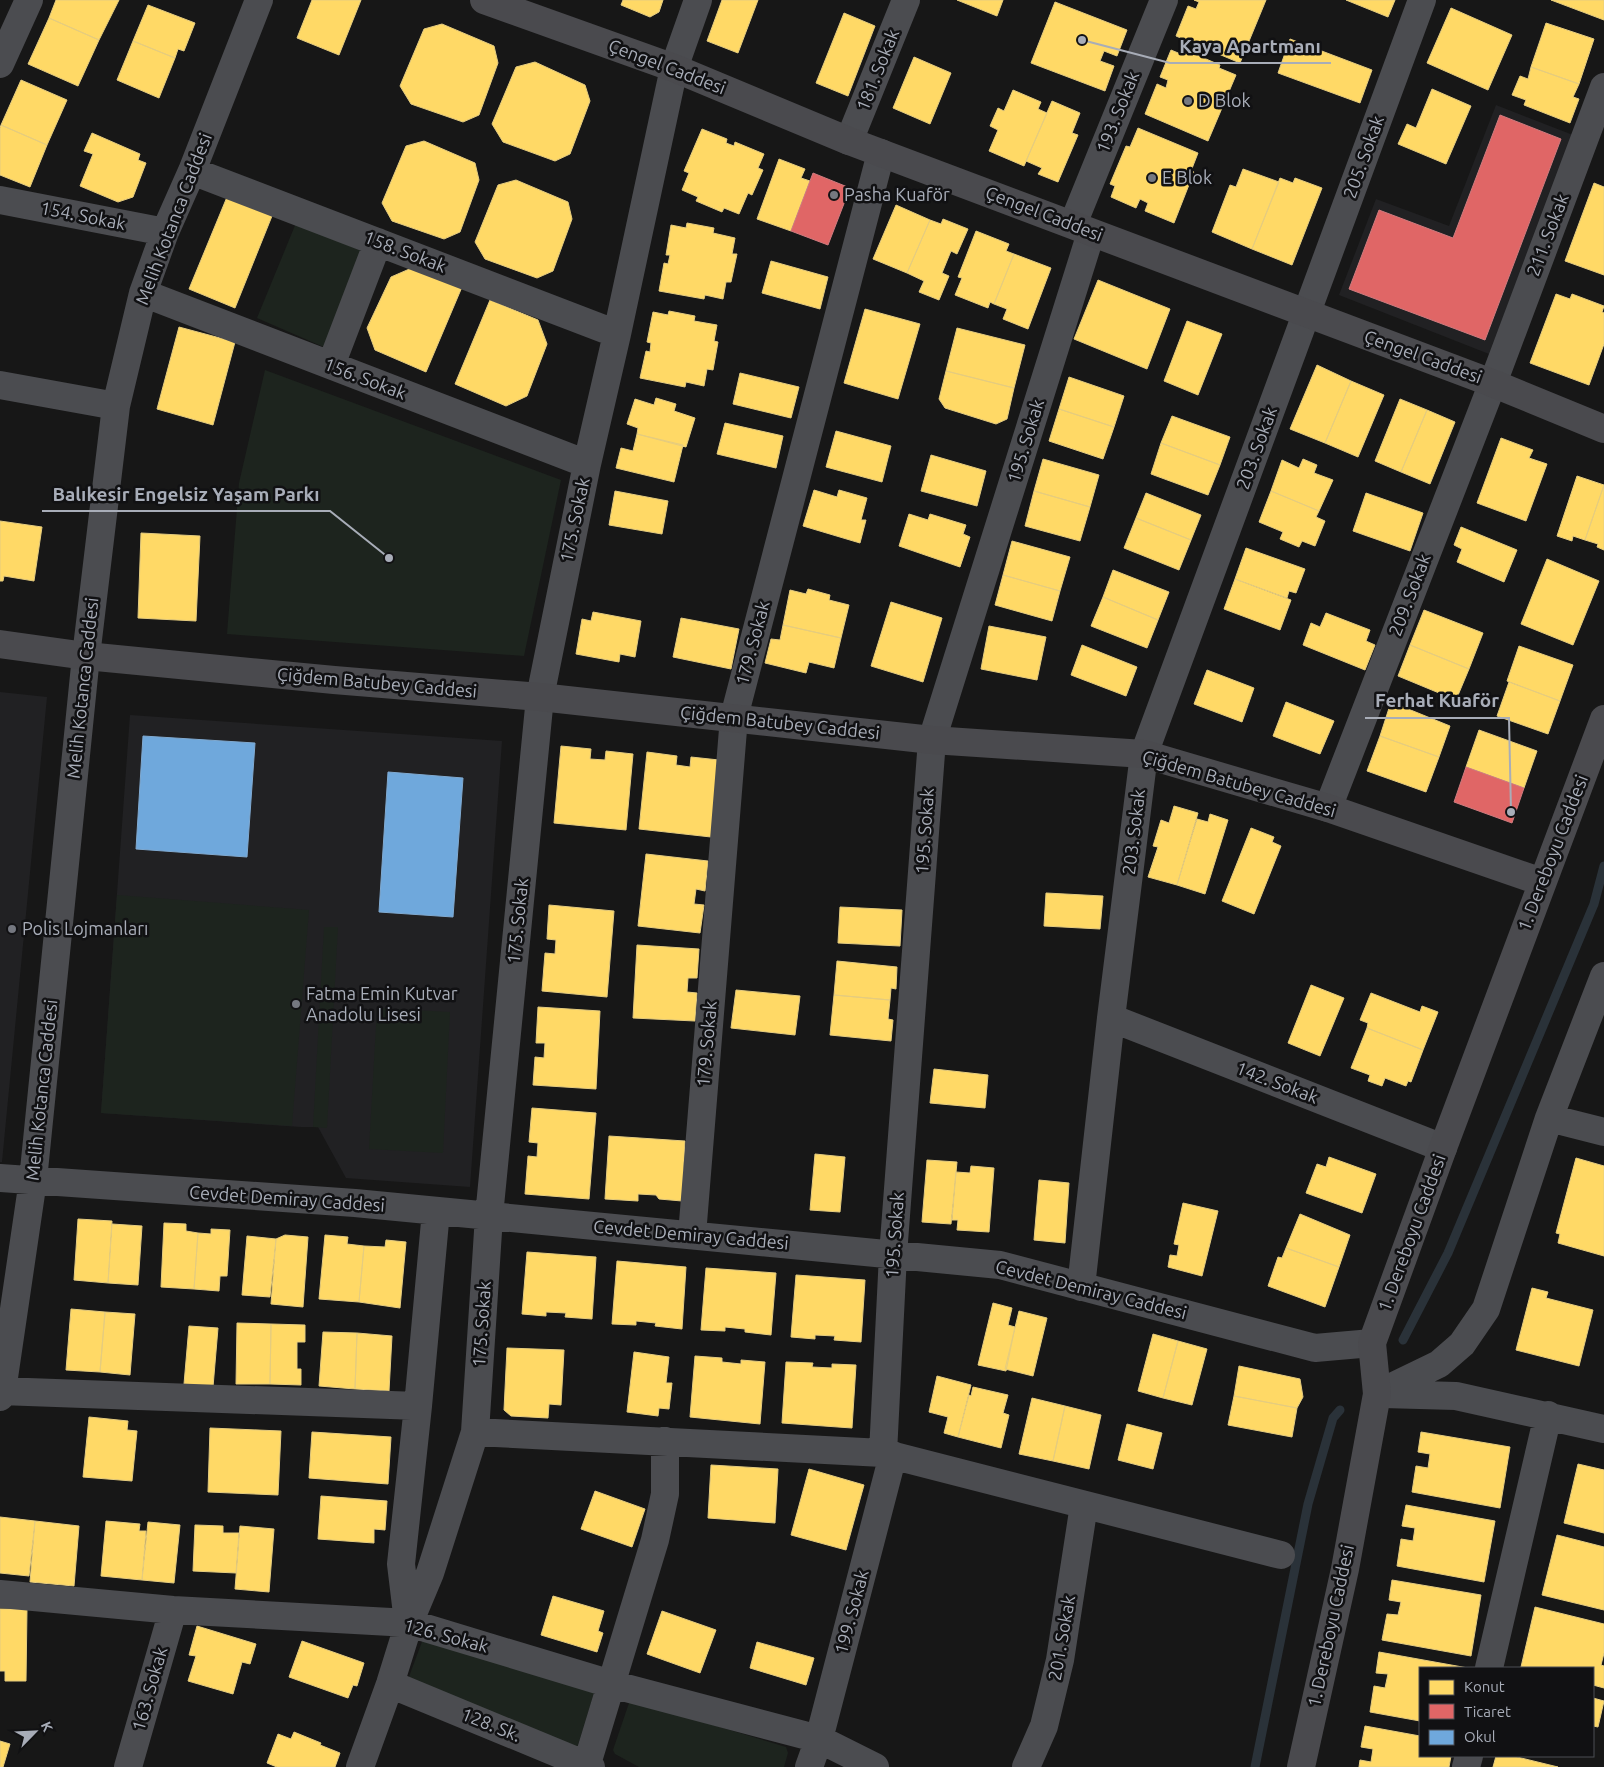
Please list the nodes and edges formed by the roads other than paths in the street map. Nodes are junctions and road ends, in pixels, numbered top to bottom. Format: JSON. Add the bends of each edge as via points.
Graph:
{"nodes":[{"id":1,"x":29,"y":0,"type":"edge"},
{"id":2,"x":259,"y":0,"type":"edge"},
{"id":3,"x":484,"y":0,"type":"edge"},
{"id":4,"x":698,"y":0,"type":"edge"},
{"id":5,"x":906,"y":0,"type":"edge"},
{"id":6,"x":1164,"y":0,"type":"edge"},
{"id":7,"x":1422,"y":0,"type":"edge"},
{"id":8,"x":0,"y":64,"type":"edge"},
{"id":9,"x":674,"y":68,"type":"junction"},
{"id":10,"x":1604,"y":86,"type":"edge"},
{"id":11,"x":849,"y":141,"type":"junction"},
{"id":12,"x":881,"y":153,"type":"junction"},
{"id":13,"x":192,"y":171,"type":"junction"},
{"id":14,"x":0,"y":200,"type":"edge"},
{"id":15,"x":1082,"y":228,"type":"junction"},
{"id":16,"x":166,"y":232,"type":"junction"},
{"id":17,"x":378,"y":242,"type":"junction"},
{"id":18,"x":143,"y":293,"type":"junction"},
{"id":19,"x":1307,"y":314,"type":"junction"},
{"id":20,"x":618,"y":334,"type":"junction"},
{"id":21,"x":331,"y":365,"type":"junction"},
{"id":22,"x":1492,"y":383,"type":"junction"},
{"id":23,"x":0,"y":385,"type":"edge"},
{"id":24,"x":116,"y":406,"type":"junction"},
{"id":25,"x":1604,"y":428,"type":"edge"},
{"id":26,"x":587,"y":464,"type":"junction"},
{"id":27,"x":0,"y":644,"type":"edge"},
{"id":28,"x":86,"y":656,"type":"junction"},
{"id":29,"x":540,"y":697,"type":"junction"},
{"id":30,"x":734,"y":717,"type":"junction"},
{"id":31,"x":1604,"y":719,"type":"edge"},
{"id":32,"x":932,"y":740,"type":"junction"},
{"id":33,"x":1144,"y":754,"type":"junction"},
{"id":34,"x":1328,"y":808,"type":"junction"},
{"id":35,"x":1542,"y":882,"type":"junction"},
{"id":36,"x":1604,"y":976,"type":"edge"},
{"id":37,"x":1111,"y":1018,"type":"junction"},
{"id":38,"x":1549,"y":1118,"type":"junction"},
{"id":39,"x":1604,"y":1132,"type":"edge"},
{"id":40,"x":1443,"y":1148,"type":"junction"},
{"id":41,"x":0,"y":1178,"type":"edge"},
{"id":42,"x":33,"y":1180,"type":"junction"},
{"id":43,"x":436,"y":1211,"type":"junction"},
{"id":44,"x":489,"y":1216,"type":"junction"},
{"id":45,"x":692,"y":1235,"type":"junction"},
{"id":46,"x":893,"y":1254,"type":"junction"},
{"id":47,"x":1081,"y":1287,"type":"junction"},
{"id":48,"x":1372,"y":1343,"type":"junction"},
{"id":49,"x":1,"y":1393,"type":"edge"},
{"id":50,"x":1377,"y":1394,"type":"junction"},
{"id":51,"x":418,"y":1406,"type":"junction"},
{"id":52,"x":1548,"y":1416,"type":"junction"},
{"id":53,"x":1604,"y":1429,"type":"edge"},
{"id":54,"x":475,"y":1432,"type":"junction"},
{"id":55,"x":665,"y":1441,"type":"junction"},
{"id":56,"x":888,"y":1454,"type":"junction"},
{"id":57,"x":1084,"y":1505,"type":"junction"},
{"id":58,"x":1281,"y":1555,"type":"dead end"},
{"id":59,"x":0,"y":1594,"type":"edge"},
{"id":60,"x":173,"y":1610,"type":"junction"},
{"id":61,"x":408,"y":1623,"type":"junction"},
{"id":62,"x":1489,"y":1667,"type":"edge"},
{"id":63,"x":390,"y":1684,"type":"junction"},
{"id":64,"x":610,"y":1684,"type":"junction"},
{"id":65,"x":819,"y":1740,"type":"junction"},
{"id":66,"x":588,"y":1766,"type":"edge"},
{"id":67,"x":128,"y":1767,"type":"edge"},
{"id":68,"x":360,"y":1767,"type":"edge"},
{"id":69,"x":809,"y":1767,"type":"edge"},
{"id":70,"x":875,"y":1767,"type":"edge"},
{"id":71,"x":1026,"y":1767,"type":"edge"},
{"id":72,"x":1301,"y":1767,"type":"edge"}],
"edges":[{"from":1,"to":8,"type":"street"},
{"from":2,"to":13,"type":"street","name":"Melih Kotanca Caddesi"},
{"from":3,"to":9,"type":"main road","name":"Çengel Caddesi"},
{"from":4,"to":9,"type":"street","name":"175. Sokak"},
{"from":5,"to":11,"type":"street","name":"181. Sokak"},
{"from":6,"to":15,"type":"street","name":"193. Sokak"},
{"from":7,"to":19,"type":"street","name":"205. Sokak"},
{"from":9,"to":11,"type":"main road","name":"Çengel Caddesi"},
{"from":9,"to":20,"type":"street","name":"175. Sokak"},
{"from":10,"to":22,"type":"street","name":"211. Sokak"},
{"from":11,"to":12,"type":"main road","name":"Çengel Caddesi"},
{"from":12,"to":15,"type":"main road","name":"Çengel Caddesi"},
{"from":12,"to":30,"type":"street","name":"179. Sokak"},
{"from":13,"to":16,"type":"street","name":"Melih Kotanca Caddesi"},
{"from":13,"to":17,"type":"street","name":"158. Sokak"},
{"from":14,"to":16,"type":"street","name":"154. Sokak"},
{"from":15,"to":19,"type":"main road","name":"Çengel Caddesi"},
{"from":15,"to":32,"type":"street","name":"195. Sokak"},
{"from":16,"to":18,"type":"street","name":"Melih Kotanca Caddesi"},
{"from":17,"to":20,"type":"street","name":"158. Sokak"},
{"from":17,"to":21,"type":"street"},
{"from":18,"to":21,"type":"street","name":"156. Sokak"},
{"from":18,"to":24,"type":"street","name":"Melih Kotanca Caddesi"},
{"from":19,"to":22,"type":"main road","name":"Çengel Caddesi"},
{"from":19,"to":33,"type":"street","name":"203. Sokak"},
{"from":20,"to":26,"type":"street","name":"175. Sokak"},
{"from":21,"to":26,"type":"street","name":"156. Sokak"},
{"from":22,"to":25,"type":"main road","name":"Çengel Caddesi"},
{"from":22,"to":34,"type":"street","name":"209. Sokak"},
{"from":23,"to":24,"type":"street"},
{"from":24,"to":28,"type":"street","name":"Melih Kotanca Caddesi"},
{"from":26,"to":29,"type":"street","name":"175. Sokak"},
{"from":27,"to":28,"type":"main road","name":"Çiğdem Batubey Caddesi"},
{"from":28,"to":29,"type":"main road","name":"Çiğdem Batubey Caddesi"},
{"from":28,"to":42,"type":"street","name":"Melih Kotanca Caddesi"},
{"from":29,"to":30,"type":"main road","name":"Çiğdem Batubey Caddesi"},
{"from":29,"to":44,"type":"street","name":"175. Sokak"},
{"from":30,"to":32,"type":"main road","name":"Çiğdem Batubey Caddesi"},
{"from":30,"to":45,"type":"street","name":"179. Sokak"},
{"from":31,"to":35,"type":"main road","name":"1. Dereboyu Caddesi"},
{"from":32,"to":33,"type":"main road","name":"Çiğdem Batubey Caddesi"},
{"from":32,"to":46,"type":"street","name":"195. Sokak"},
{"from":33,"to":34,"type":"main road","name":"Çiğdem Batubey Caddesi"},
{"from":33,"to":37,"type":"street","name":"203. Sokak"},
{"from":34,"to":35,"type":"main road","name":"Çiğdem Batubey Caddesi"},
{"from":35,"to":40,"type":"main road","name":"1. Dereboyu Caddesi"},
{"from":36,"to":38,"type":"street"},
{"from":37,"to":40,"type":"street","name":"142. Sokak"},
{"from":37,"to":47,"type":"street","name":"203. Sokak"},
{"from":38,"to":39,"type":"street"},
{"from":38,"to":50,"type":"street","via":[[1486,1309],[1462,1344],[1439,1364]]},
{"from":40,"to":48,"type":"main road","name":"1. Dereboyu Caddesi"},
{"from":41,"to":42,"type":"street","name":"Cevdet Demiray Caddesi"},
{"from":42,"to":43,"type":"street","name":"Cevdet Demiray Caddesi"},
{"from":42,"to":49,"type":"street","name":"Melih Kotanca Caddesi"},
{"from":43,"to":44,"type":"street","name":"Cevdet Demiray Caddesi"},
{"from":43,"to":51,"type":"street"},
{"from":44,"to":45,"type":"street","name":"Cevdet Demiray Caddesi"},
{"from":44,"to":54,"type":"street","name":"175. Sokak"},
{"from":45,"to":46,"type":"street","name":"Cevdet Demiray Caddesi"},
{"from":46,"to":47,"type":"street","name":"Cevdet Demiray Caddesi","via":[[1000,1265]]},
{"from":46,"to":56,"type":"street","name":"195. Sokak"},
{"from":47,"to":48,"type":"street","name":"Cevdet Demiray Caddesi","via":[[1315,1348]]},
{"from":48,"to":50,"type":"main road","name":"1. Dereboyu Caddesi"},
{"from":49,"to":51,"type":"street"},
{"from":50,"to":52,"type":"street","via":[[1456,1396]]},
{"from":50,"to":72,"type":"main road","name":"1. Dereboyu Caddesi","via":[[1345,1569]]},
{"from":51,"to":61,"type":"street","via":[[401,1564]]},
{"from":52,"to":53,"type":"street"},
{"from":52,"to":62,"type":"street"},
{"from":54,"to":55,"type":"street"},
{"from":54,"to":61,"type":"street","name":"175. Sokak","via":[[430,1573]]},
{"from":55,"to":56,"type":"street"},
{"from":55,"to":64,"type":"street","via":[[665,1494]]},
{"from":56,"to":57,"type":"street"},
{"from":56,"to":65,"type":"street","name":"199. Sokak"},
{"from":57,"to":58,"type":"street"},
{"from":57,"to":71,"type":"street","name":"201. Sokak","via":[[1060,1660],[1044,1726]]},
{"from":59,"to":60,"type":"street","name":"126. Sokak"},
{"from":60,"to":61,"type":"street","name":"126. Sokak"},
{"from":60,"to":67,"type":"street","name":"163. Sokak"},
{"from":61,"to":63,"type":"street","name":"175. Sokak"},
{"from":61,"to":64,"type":"street","name":"126. Sokak"},
{"from":63,"to":66,"type":"street","name":"128. Sk."},
{"from":63,"to":68,"type":"street","name":"175. Sokak"},
{"from":64,"to":65,"type":"street","name":"126. Sokak"},
{"from":64,"to":66,"type":"street"},
{"from":65,"to":69,"type":"street","name":"199. Sokak"},
{"from":65,"to":70,"type":"street","name":"126. Sokak"}]}
